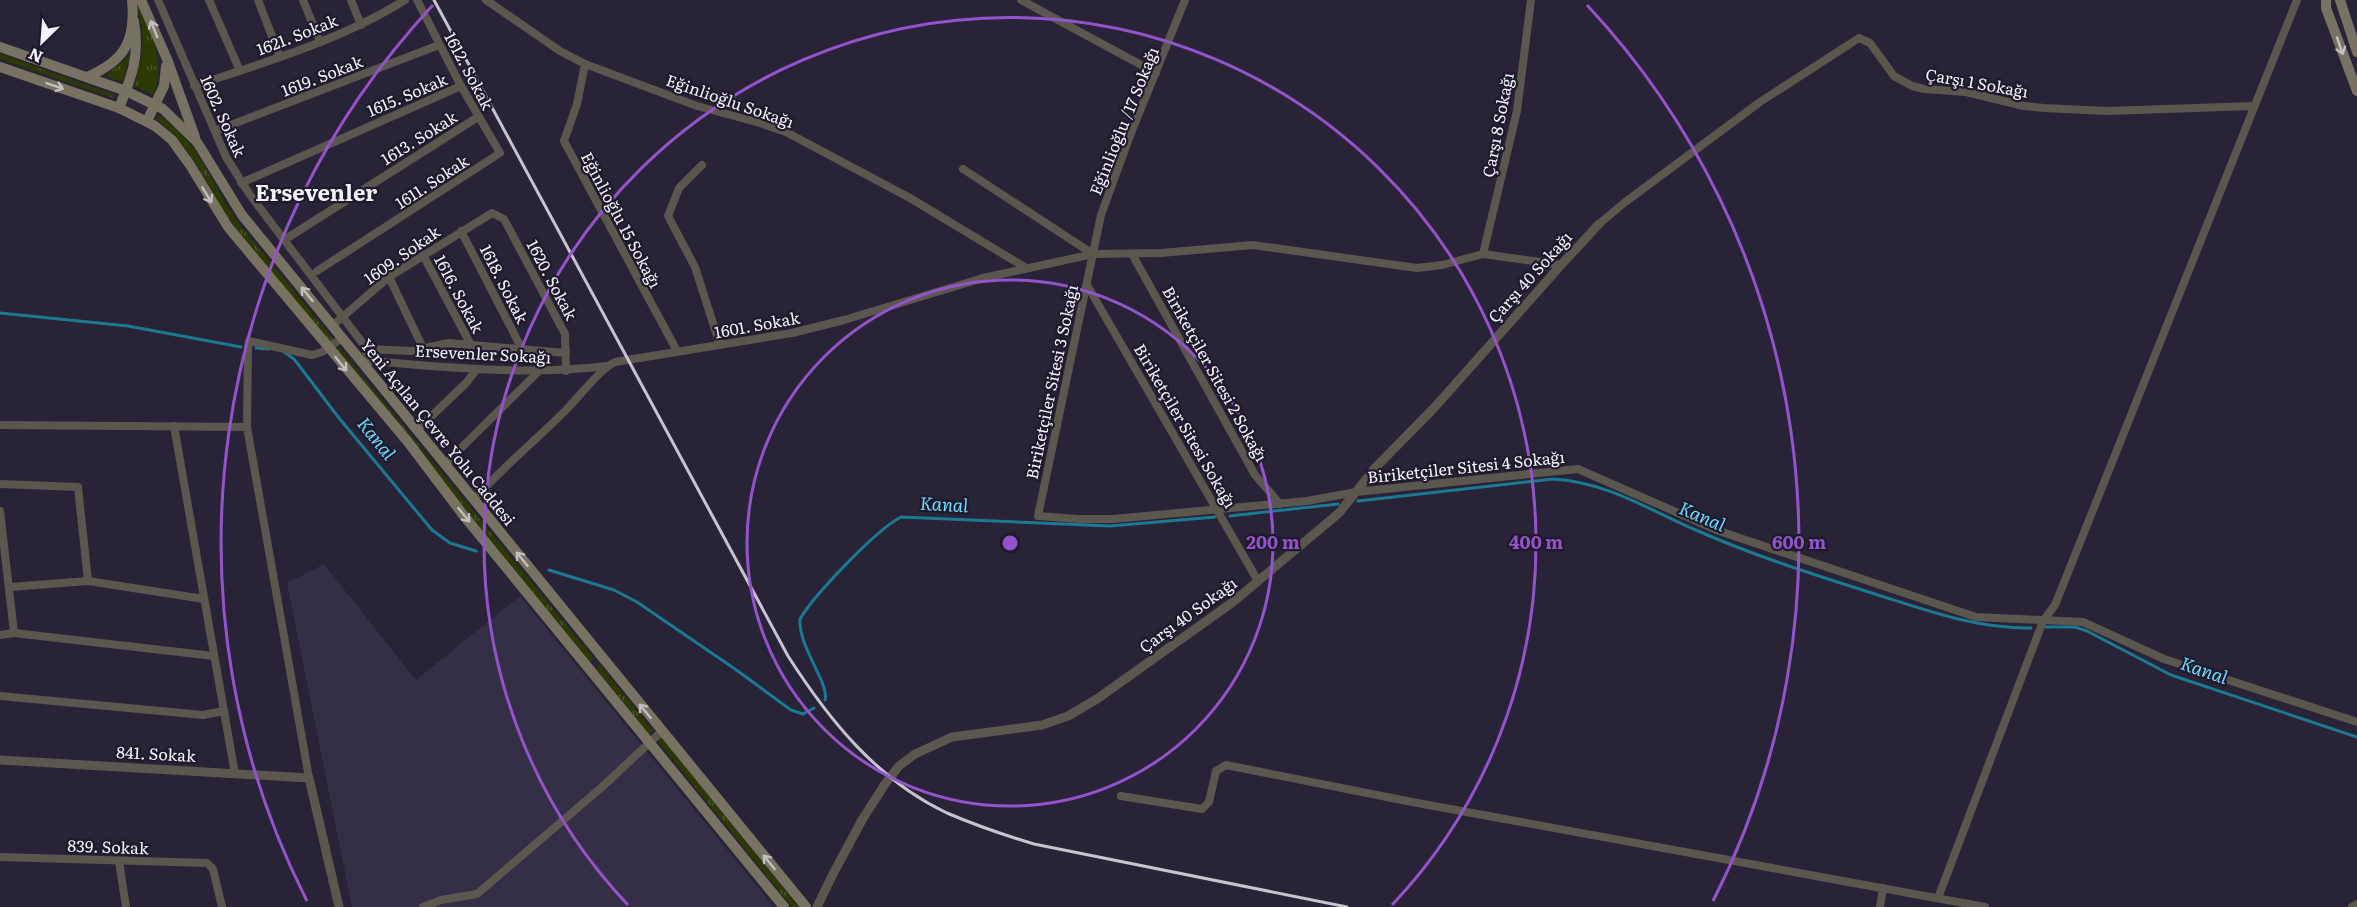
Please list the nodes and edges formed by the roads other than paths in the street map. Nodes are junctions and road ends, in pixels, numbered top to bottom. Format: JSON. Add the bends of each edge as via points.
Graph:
{"nodes":[{"id":1,"x":132,"y":0,"type":"edge"},
{"id":2,"x":141,"y":0,"type":"edge"},
{"id":3,"x":158,"y":0,"type":"edge"},
{"id":4,"x":209,"y":0,"type":"edge"},
{"id":5,"x":258,"y":0,"type":"edge"},
{"id":6,"x":303,"y":0,"type":"edge"},
{"id":7,"x":351,"y":0,"type":"edge"},
{"id":8,"x":405,"y":0,"type":"edge"},
{"id":9,"x":417,"y":0,"type":"edge"},
{"id":10,"x":486,"y":0,"type":"edge"},
{"id":11,"x":1021,"y":0,"type":"edge"},
{"id":12,"x":1185,"y":0,"type":"edge"},
{"id":13,"x":1531,"y":0,"type":"edge"},
{"id":14,"x":2297,"y":0,"type":"edge"},
{"id":15,"x":2326,"y":0,"type":"edge"},
{"id":16,"x":2340,"y":0,"type":"edge"},
{"id":17,"x":133,"y":15,"type":"junction"},
{"id":18,"x":361,"y":25,"type":"junction"},
{"id":19,"x":320,"y":42,"type":"junction"},
{"id":20,"x":440,"y":45,"type":"junction"},
{"id":21,"x":0,"y":47,"type":"edge"},
{"id":22,"x":2357,"y":52,"type":"edge"},
{"id":23,"x":280,"y":57,"type":"junction"},
{"id":24,"x":167,"y":59,"type":"junction"},
{"id":25,"x":585,"y":64,"type":"junction"},
{"id":26,"x":0,"y":67,"type":"edge"},
{"id":27,"x":240,"y":71,"type":"junction"},
{"id":28,"x":1156,"y":74,"type":"junction"},
{"id":29,"x":87,"y":78,"type":"junction"},
{"id":30,"x":194,"y":86,"type":"junction"},
{"id":31,"x":461,"y":86,"type":"junction"},
{"id":32,"x":126,"y":91,"type":"junction"},
{"id":33,"x":2357,"y":91,"type":"edge"},
{"id":34,"x":156,"y":105,"type":"junction"},
{"id":35,"x":2253,"y":106,"type":"junction"},
{"id":36,"x":119,"y":108,"type":"junction"},
{"id":37,"x":478,"y":117,"type":"junction"},
{"id":38,"x":147,"y":121,"type":"junction"},
{"id":39,"x":215,"y":132,"type":"junction"},
{"id":40,"x":197,"y":142,"type":"junction"},
{"id":41,"x":500,"y":153,"type":"joint"},
{"id":42,"x":702,"y":165,"type":"dead end"},
{"id":43,"x":963,"y":169,"type":"dead end"},
{"id":44,"x":241,"y":183,"type":"junction"},
{"id":45,"x":492,"y":213,"type":"joint"},
{"id":46,"x":1599,"y":224,"type":"joint"},
{"id":47,"x":461,"y":231,"type":"junction"},
{"id":48,"x":284,"y":240,"type":"junction"},
{"id":49,"x":1093,"y":254,"type":"junction"},
{"id":50,"x":1132,"y":254,"type":"junction"},
{"id":51,"x":1483,"y":254,"type":"junction"},
{"id":52,"x":423,"y":255,"type":"junction"},
{"id":53,"x":1561,"y":265,"type":"junction"},
{"id":54,"x":1026,"y":268,"type":"junction"},
{"id":55,"x":317,"y":271,"type":"dead end"},
{"id":56,"x":389,"y":277,"type":"junction"},
{"id":57,"x":1087,"y":285,"type":"junction"},
{"id":58,"x":342,"y":316,"type":"junction"},
{"id":59,"x":332,"y":326,"type":"junction"},
{"id":60,"x":342,"y":338,"type":"junction"},
{"id":61,"x":471,"y":345,"type":"junction"},
{"id":62,"x":720,"y":345,"type":"junction"},
{"id":63,"x":328,"y":348,"type":"junction"},
{"id":64,"x":423,"y":348,"type":"junction"},
{"id":65,"x":522,"y":349,"type":"junction"},
{"id":66,"x":367,"y":350,"type":"junction"},
{"id":67,"x":677,"y":351,"type":"junction"},
{"id":68,"x":566,"y":353,"type":"junction"},
{"id":69,"x":360,"y":360,"type":"junction"},
{"id":70,"x":606,"y":366,"type":"junction"},
{"id":71,"x":477,"y":369,"type":"junction"},
{"id":72,"x":566,"y":371,"type":"junction"},
{"id":73,"x":538,"y":372,"type":"junction"},
{"id":74,"x":0,"y":424,"type":"edge"},
{"id":75,"x":174,"y":426,"type":"junction"},
{"id":76,"x":247,"y":427,"type":"junction"},
{"id":77,"x":417,"y":430,"type":"junction"},
{"id":78,"x":445,"y":464,"type":"junction"},
{"id":79,"x":0,"y":484,"type":"edge"},
{"id":80,"x":1356,"y":492,"type":"junction"},
{"id":81,"x":474,"y":500,"type":"junction"},
{"id":82,"x":1280,"y":504,"type":"junction"},
{"id":83,"x":1219,"y":510,"type":"junction"},
{"id":84,"x":0,"y":511,"type":"edge"},
{"id":85,"x":1038,"y":516,"type":"joint"},
{"id":86,"x":88,"y":581,"type":"junction"},
{"id":87,"x":1258,"y":581,"type":"junction"},
{"id":88,"x":10,"y":588,"type":"junction"},
{"id":89,"x":204,"y":599,"type":"junction"},
{"id":90,"x":2043,"y":621,"type":"junction"},
{"id":91,"x":14,"y":633,"type":"junction"},
{"id":92,"x":0,"y":635,"type":"edge"},
{"id":93,"x":214,"y":656,"type":"junction"},
{"id":94,"x":0,"y":696,"type":"edge"},
{"id":95,"x":224,"y":711,"type":"junction"},
{"id":96,"x":2357,"y":722,"type":"edge"},
{"id":97,"x":662,"y":731,"type":"junction"},
{"id":98,"x":649,"y":742,"type":"junction"},
{"id":99,"x":0,"y":760,"type":"edge"},
{"id":100,"x":235,"y":774,"type":"junction"},
{"id":101,"x":309,"y":778,"type":"junction"},
{"id":102,"x":1121,"y":796,"type":"dead end"},
{"id":103,"x":0,"y":857,"type":"edge"},
{"id":104,"x":119,"y":861,"type":"junction"},
{"id":105,"x":1883,"y":888,"type":"junction"},
{"id":106,"x":1938,"y":898,"type":"junction"},
{"id":107,"x":2357,"y":904,"type":"edge"},
{"id":108,"x":1962,"y":905,"type":"edge"},
{"id":109,"x":126,"y":907,"type":"edge"},
{"id":110,"x":222,"y":907,"type":"edge"},
{"id":111,"x":339,"y":907,"type":"edge"},
{"id":112,"x":423,"y":907,"type":"edge"},
{"id":113,"x":784,"y":907,"type":"edge"},
{"id":114,"x":806,"y":907,"type":"edge"},
{"id":115,"x":817,"y":907,"type":"edge"},
{"id":116,"x":1880,"y":907,"type":"edge"},
{"id":117,"x":1985,"y":907,"type":"edge"},
{"id":118,"x":2352,"y":907,"type":"edge"}],
"edges":[{"from":1,"to":17,"type":"main road"},
{"from":24,"to":2,"type":"main road","one_way":true},
{"from":3,"to":30,"type":"street","name":"1602. Sokak"},
{"from":4,"to":27,"type":"street"},
{"from":5,"to":23,"type":"street"},
{"from":6,"to":19,"type":"street"},
{"from":7,"to":18,"type":"street"},
{"from":8,"to":18,"type":"street","name":"1621. Sokak"},
{"from":9,"to":20,"type":"street","name":"1612. Sokak"},
{"from":10,"to":25,"type":"street","name":"Eğinlioğlu Sokağı"},
{"from":11,"to":28,"type":"street"},
{"from":12,"to":28,"type":"street","name":"Eğinlioğlu /17 Sokağı"},
{"from":13,"to":51,"type":"street","name":"Çarşı 8 Sokağı","via":[[1517,111]]},
{"from":14,"to":35,"type":"street"},
{"from":15,"to":33,"type":"main road","one_way":true},
{"from":16,"to":22,"type":"main road"},
{"from":17,"to":29,"type":"main road","via":[[119,58]]},
{"from":17,"to":32,"type":"main road","via":[[138,39],[136,63]]},
{"from":18,"to":19,"type":"street","name":"1621. Sokak"},
{"from":19,"to":23,"type":"street","name":"1621. Sokak"},
{"from":20,"to":31,"type":"street","name":"1612. Sokak"},
{"from":20,"to":39,"type":"street","name":"1619. Sokak"},
{"from":21,"to":29,"type":"main road","name":"Yeni Açılan Çevre Yolu Caddesi"},
{"from":23,"to":27,"type":"street","name":"1621. Sokak"},
{"from":24,"to":34,"type":"main road","via":[[164,86]]},
{"from":24,"to":40,"type":"main road"},
{"from":25,"to":54,"type":"street","name":"Eğinlioğlu Sokağı","via":[[697,106],[786,132],[910,198]]},
{"from":25,"to":67,"type":"street","name":"Eğinlioğlu 15 Sokağı","via":[[564,141]]},
{"from":26,"to":36,"type":"main road","name":"Yeni Açılan Çevre Yolu Caddesi","one_way":true},
{"from":27,"to":30,"type":"street","name":"1621. Sokak"},
{"from":28,"to":49,"type":"street","name":"Eğinlioğlu /17 Sokağı","via":[[1107,197]]},
{"from":29,"to":32,"type":"main road","name":"Yeni Açılan Çevre Yolu Caddesi"},
{"from":30,"to":39,"type":"street","name":"1602. Sokak"},
{"from":31,"to":37,"type":"street","name":"1612. Sokak"},
{"from":31,"to":44,"type":"street","name":"1615. Sokak"},
{"from":32,"to":34,"type":"main road","name":"Yeni Açılan Çevre Yolu Caddesi"},
{"from":32,"to":36,"type":"main road"},
{"from":34,"to":38,"type":"main road"},
{"from":34,"to":40,"type":"main road","name":"Yeni Açılan Çevre Yolu Caddesi"},
{"from":35,"to":46,"type":"street","name":"Çarşı 1 Sokağı","via":[[2107,111],[2044,108],[1966,92],[1924,89],[1894,76],[1870,43],[1859,38],[1760,102]]},
{"from":35,"to":90,"type":"street","via":[[2055,605]]},
{"from":36,"to":38,"type":"main road","name":"Yeni Açılan Çevre Yolu Caddesi"},
{"from":37,"to":41,"type":"street","name":"1612. Sokak"},
{"from":37,"to":48,"type":"street","name":"1613. Sokak"},
{"from":38,"to":63,"type":"main road","name":"Yeni Açılan Çevre Yolu Caddesi","one_way":true,"via":[[180,150],[228,226]]},
{"from":39,"to":44,"type":"street","name":"1602. Sokak"},
{"from":59,"to":40,"type":"main road","name":"Yeni Açılan Çevre Yolu Caddesi","one_way":true,"via":[[242,215]]},
{"from":41,"to":55,"type":"street","name":"1611. Sokak"},
{"from":42,"to":62,"type":"street","via":[[679,188],[668,216],[695,267]]},
{"from":43,"to":49,"type":"street"},
{"from":44,"to":48,"type":"street","name":"1602. Sokak"},
{"from":45,"to":47,"type":"street","name":"1609. Sokak"},
{"from":45,"to":68,"type":"street","name":"1620. Sokak","via":[[504,219],[565,334]]},
{"from":46,"to":53,"type":"street","name":"Çarşı 40 Sokağı"},
{"from":47,"to":52,"type":"street","name":"1609. Sokak"},
{"from":47,"to":65,"type":"street","name":"1618. Sokak"},
{"from":48,"to":58,"type":"street","name":"1602. Sokak"},
{"from":49,"to":50,"type":"street","name":"1601. Sokak"},
{"from":49,"to":54,"type":"street","name":"1601. Sokak"},
{"from":49,"to":57,"type":"street","name":"Biriketçiler Sitesi 3 Sokağı"},
{"from":50,"to":51,"type":"street","name":"1601. Sokak","via":[[1253,245],[1417,268]]},
{"from":50,"to":82,"type":"street","name":"Biriketçiler Sitesi 2 Sokağı","via":[[1256,475]]},
{"from":51,"to":53,"type":"street"},
{"from":52,"to":56,"type":"street","name":"1609. Sokak"},
{"from":52,"to":61,"type":"street","name":"1616. Sokak"},
{"from":53,"to":80,"type":"street","name":"Çarşı 40 Sokağı"},
{"from":54,"to":62,"type":"street","name":"1601. Sokak","via":[[822,327]]},
{"from":56,"to":58,"type":"street","name":"1609. Sokak"},
{"from":56,"to":64,"type":"street"},
{"from":57,"to":83,"type":"street","name":"Biriketçiler Sitesi Sokağı"},
{"from":57,"to":85,"type":"street","name":"Biriketçiler Sitesi 3 Sokağı"},
{"from":58,"to":59,"type":"street","name":"1609. Sokak"},
{"from":58,"to":66,"type":"street","name":"1602. Sokak"},
{"from":59,"to":60,"type":"main road","name":"Yeni Açılan Çevre Yolu Caddesi"},
{"from":60,"to":63,"type":"street"},
{"from":60,"to":69,"type":"main road","name":"Yeni Açılan Çevre Yolu Caddesi"},
{"from":61,"to":64,"type":"street"},
{"from":61,"to":65,"type":"street"},
{"from":62,"to":67,"type":"street","name":"1601. Sokak"},
{"from":63,"to":76,"type":"street","via":[[307,354],[249,341]]},
{"from":63,"to":98,"type":"main road","name":"Yeni Açılan Çevre Yolu Caddesi","one_way":true},
{"from":64,"to":66,"type":"street","via":[[404,352]]},
{"from":65,"to":68,"type":"street"},
{"from":66,"to":69,"type":"street"},
{"from":67,"to":70,"type":"street","name":"1601. Sokak"},
{"from":68,"to":72,"type":"street","name":"1620. Sokak"},
{"from":69,"to":71,"type":"street","name":"Ersevenler Sokağı"},
{"from":69,"to":77,"type":"main road","name":"Yeni Açılan Çevre Yolu Caddesi"},
{"from":70,"to":72,"type":"street","name":"Ersevenler Sokağı"},
{"from":70,"to":81,"type":"street"},
{"from":71,"to":73,"type":"street","name":"Ersevenler Sokağı"},
{"from":71,"to":77,"type":"street"},
{"from":72,"to":73,"type":"street","name":"Ersevenler Sokağı"},
{"from":73,"to":78,"type":"street"},
{"from":74,"to":75,"type":"street"},
{"from":75,"to":76,"type":"street"},
{"from":75,"to":89,"type":"street"},
{"from":76,"to":101,"type":"street"},
{"from":77,"to":78,"type":"main road","name":"Yeni Açılan Çevre Yolu Caddesi"},
{"from":78,"to":81,"type":"main road","name":"Yeni Açılan Çevre Yolu Caddesi"},
{"from":79,"to":86,"type":"street","via":[[78,487]]},
{"from":80,"to":82,"type":"street","name":"Biriketçiler Sitesi 4 Sokağı"},
{"from":80,"to":87,"type":"street","name":"Çarşı 40 Sokağı","via":[[1334,518]]},
{"from":80,"to":90,"type":"street","name":"Biriketçiler Sitesi 4 Sokağı","via":[[1578,469],[1719,531],[1976,617]]},
{"from":97,"to":81,"type":"main road","name":"Yeni Açılan Çevre Yolu Caddesi","one_way":true},
{"from":82,"to":83,"type":"street","name":"Biriketçiler Sitesi 4 Sokağı"},
{"from":83,"to":85,"type":"street","name":"Biriketçiler Sitesi 4 Sokağı","via":[[1097,520]]},
{"from":83,"to":87,"type":"street","name":"Biriketçiler Sitesi Sokağı"},
{"from":84,"to":88,"type":"street"},
{"from":86,"to":88,"type":"street"},
{"from":86,"to":89,"type":"street"},
{"from":87,"to":115,"type":"street","name":"Çarşı 40 Sokağı","via":[[1220,612],[1068,716],[1041,725],[952,737],[915,754],[899,766],[881,790]]},
{"from":88,"to":91,"type":"street"},
{"from":89,"to":93,"type":"street"},
{"from":90,"to":96,"type":"street","name":"Biriketçiler Sitesi 4 Sokağı","via":[[2083,622],[2164,659]]},
{"from":90,"to":106,"type":"street"},
{"from":91,"to":92,"type":"street"},
{"from":91,"to":93,"type":"street"},
{"from":93,"to":95,"type":"street"},
{"from":94,"to":95,"type":"street","via":[[203,715]]},
{"from":95,"to":100,"type":"street"},
{"from":97,"to":98,"type":"street"},
{"from":114,"to":97,"type":"main road","name":"Yeni Açılan Çevre Yolu Caddesi","one_way":true},
{"from":98,"to":112,"type":"street","via":[[602,788],[477,894]]},
{"from":98,"to":113,"type":"main road","name":"Yeni Açılan Çevre Yolu Caddesi"},
{"from":99,"to":100,"type":"street","name":"841. Sokak"},
{"from":100,"to":101,"type":"street","name":"841. Sokak"},
{"from":101,"to":111,"type":"street"},
{"from":102,"to":105,"type":"street","via":[[1202,809],[1209,802],[1216,771],[1226,765]]},
{"from":103,"to":104,"type":"street","name":"839. Sokak"},
{"from":104,"to":109,"type":"street"},
{"from":104,"to":110,"type":"street","name":"839. Sokak","via":[[207,863],[213,869]]},
{"from":105,"to":106,"type":"street"},
{"from":105,"to":116,"type":"street"},
{"from":106,"to":108,"type":"street"},
{"from":107,"to":118,"type":"street"},
{"from":108,"to":117,"type":"street"}]}
